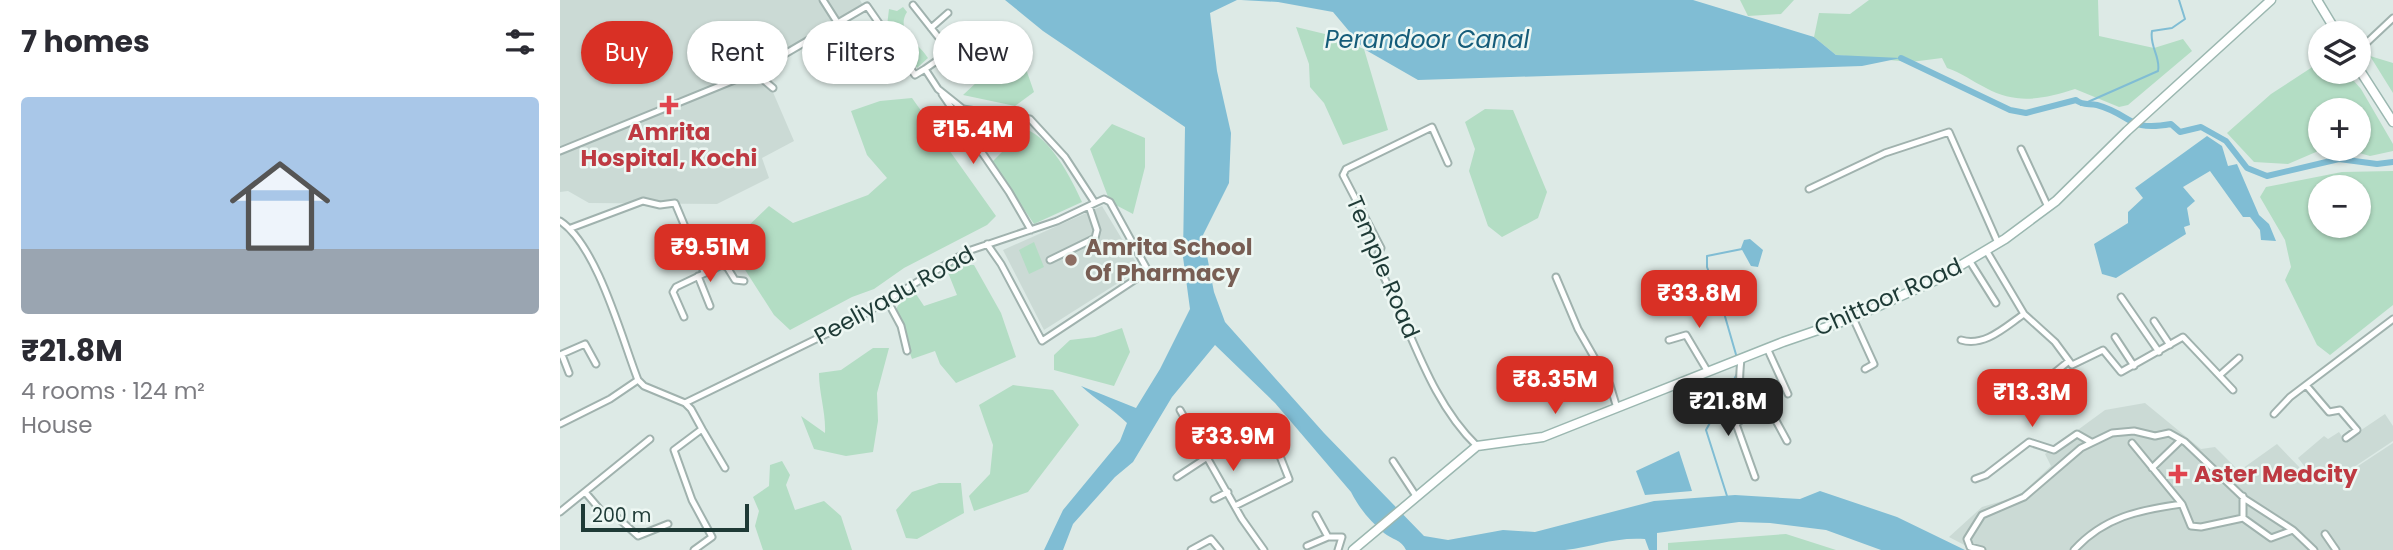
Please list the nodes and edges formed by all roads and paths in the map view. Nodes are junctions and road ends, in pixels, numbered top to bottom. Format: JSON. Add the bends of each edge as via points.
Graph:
{"nodes":[{"id":1,"x":823,"y":0,"type":"edge"},
{"id":2,"x":875,"y":0,"type":"edge"},
{"id":3,"x":2272,"y":0,"type":"edge"},
{"id":4,"x":2317,"y":0,"type":"edge"},
{"id":5,"x":913,"y":5,"type":"dead end"},
{"id":6,"x":867,"y":6,"type":"junction"},
{"id":7,"x":948,"y":13,"type":"dead end"},
{"id":8,"x":2393,"y":18,"type":"edge"},
{"id":9,"x":836,"y":21,"type":"edge"},
{"id":10,"x":839,"y":21,"type":"edge"},
{"id":11,"x":2330,"y":21,"type":"edge"},
{"id":12,"x":2385,"y":27,"type":"junction"},
{"id":13,"x":931,"y":28,"type":"junction"},
{"id":14,"x":2393,"y":29,"type":"edge"},
{"id":15,"x":933,"y":31,"type":"edge"},
{"id":16,"x":2371,"y":39,"type":"edge"},
{"id":17,"x":933,"y":64,"type":"edge"},
{"id":18,"x":925,"y":69,"type":"junction"},
{"id":19,"x":725,"y":84,"type":"edge"},
{"id":20,"x":768,"y":84,"type":"edge"},
{"id":21,"x":2369,"y":84,"type":"edge"},
{"id":22,"x":773,"y":88,"type":"dead end"},
{"id":23,"x":938,"y":89,"type":"junction"},
{"id":24,"x":2393,"y":122,"type":"edge"},
{"id":25,"x":2021,"y":149,"type":"dead end"},
{"id":26,"x":560,"y":151,"type":"edge"},
{"id":27,"x":1448,"y":163,"type":"dead end"},
{"id":28,"x":1809,"y":190,"type":"dead end"},
{"id":29,"x":1092,"y":204,"type":"junction"},
{"id":30,"x":2048,"y":207,"type":"junction"},
{"id":31,"x":560,"y":221,"type":"edge"},
{"id":32,"x":571,"y":229,"type":"junction"},
{"id":33,"x":1031,"y":230,"type":"junction"},
{"id":34,"x":1998,"y":243,"type":"junction"},
{"id":35,"x":987,"y":244,"type":"junction"},
{"id":36,"x":1986,"y":250,"type":"junction"},
{"id":37,"x":1050,"y":260,"type":"dead end"},
{"id":38,"x":1969,"y":260,"type":"junction"},
{"id":39,"x":701,"y":274,"type":"junction"},
{"id":40,"x":1556,"y":277,"type":"dead end"},
{"id":41,"x":744,"y":281,"type":"dead end"},
{"id":42,"x":2120,"y":297,"type":"dead end"},
{"id":43,"x":887,"y":300,"type":"junction"},
{"id":44,"x":1996,"y":303,"type":"dead end"},
{"id":45,"x":710,"y":306,"type":"dead end"},
{"id":46,"x":2024,"y":314,"type":"junction"},
{"id":47,"x":684,"y":317,"type":"dead end"},
{"id":48,"x":1853,"y":318,"type":"junction"},
{"id":49,"x":2393,"y":319,"type":"edge"},
{"id":50,"x":2154,"y":321,"type":"dead end"},
{"id":51,"x":2115,"y":337,"type":"dead end"},
{"id":52,"x":1669,"y":340,"type":"dead end"},
{"id":53,"x":1961,"y":340,"type":"dead end"},
{"id":54,"x":2171,"y":345,"type":"junction"},
{"id":55,"x":1768,"y":348,"type":"junction"},
{"id":56,"x":907,"y":351,"type":"dead end"},
{"id":57,"x":2159,"y":352,"type":"junction"},
{"id":58,"x":561,"y":355,"type":"edge"},
{"id":59,"x":2239,"y":358,"type":"dead end"},
{"id":60,"x":1737,"y":360,"type":"junction"},
{"id":61,"x":2069,"y":361,"type":"junction"},
{"id":62,"x":596,"y":363,"type":"dead end"},
{"id":63,"x":2134,"y":366,"type":"junction"},
{"id":64,"x":1865,"y":369,"type":"dead end"},
{"id":65,"x":1708,"y":372,"type":"junction"},
{"id":66,"x":569,"y":373,"type":"dead end"},
{"id":67,"x":2221,"y":374,"type":"junction"},
{"id":68,"x":638,"y":380,"type":"junction"},
{"id":69,"x":2306,"y":385,"type":"junction"},
{"id":70,"x":2233,"y":390,"type":"dead end"},
{"id":71,"x":1788,"y":394,"type":"dead end"},
{"id":72,"x":685,"y":403,"type":"junction"},
{"id":73,"x":1617,"y":408,"type":"junction"},
{"id":74,"x":2048,"y":408,"type":"dead end"},
{"id":75,"x":1180,"y":410,"type":"dead end"},
{"id":76,"x":1750,"y":413,"type":"junction"},
{"id":77,"x":2274,"y":414,"type":"dead end"},
{"id":78,"x":560,"y":424,"type":"edge"},
{"id":79,"x":702,"y":429,"type":"junction"},
{"id":80,"x":2346,"y":438,"type":"dead end"},
{"id":81,"x":650,"y":439,"type":"dead end"},
{"id":82,"x":2181,"y":440,"type":"junction"},
{"id":83,"x":1274,"y":441,"type":"dead end"},
{"id":84,"x":1787,"y":441,"type":"dead end"},
{"id":85,"x":2091,"y":442,"type":"junction"},
{"id":86,"x":2132,"y":443,"type":"dead end"},
{"id":87,"x":1477,"y":446,"type":"junction"},
{"id":88,"x":1209,"y":456,"type":"junction"},
{"id":89,"x":1394,"y":461,"type":"dead end"},
{"id":90,"x":725,"y":468,"type":"dead end"},
{"id":91,"x":2152,"y":468,"type":"junction"},
{"id":92,"x":1177,"y":477,"type":"dead end"},
{"id":93,"x":1755,"y":477,"type":"dead end"},
{"id":94,"x":1975,"y":479,"type":"dead end"},
{"id":95,"x":585,"y":492,"type":"junction"},
{"id":96,"x":1228,"y":492,"type":"junction"},
{"id":97,"x":1416,"y":496,"type":"junction"},
{"id":98,"x":2243,"y":496,"type":"junction"},
{"id":99,"x":1214,"y":499,"type":"dead end"},
{"id":100,"x":2182,"y":504,"type":"junction"},
{"id":101,"x":1235,"y":506,"type":"junction"},
{"id":102,"x":560,"y":512,"type":"edge"},
{"id":103,"x":1316,"y":515,"type":"dead end"},
{"id":104,"x":2243,"y":518,"type":"junction"},
{"id":105,"x":668,"y":524,"type":"dead end"},
{"id":106,"x":2293,"y":530,"type":"junction"},
{"id":107,"x":2325,"y":534,"type":"dead end"},
{"id":108,"x":1328,"y":537,"type":"junction"},
{"id":109,"x":1307,"y":546,"type":"dead end"},
{"id":110,"x":694,"y":550,"type":"edge"},
{"id":111,"x":1191,"y":550,"type":"edge"},
{"id":112,"x":1220,"y":550,"type":"edge"},
{"id":113,"x":1264,"y":550,"type":"edge"},
{"id":114,"x":1338,"y":550,"type":"edge"},
{"id":115,"x":1353,"y":550,"type":"edge"},
{"id":116,"x":1982,"y":550,"type":"edge"},
{"id":117,"x":2074,"y":550,"type":"edge"},
{"id":118,"x":2314,"y":550,"type":"edge"},
{"id":119,"x":2336,"y":550,"type":"edge"}],
"edges":[{"from":1,"to":9,"type":"street"},
{"from":2,"to":6,"type":"street"},
{"from":3,"to":30,"type":"main road","name":"Chittoor Road"},
{"from":4,"to":11,"type":"main road"},
{"from":5,"to":13,"type":"street"},
{"from":6,"to":10,"type":"street"},
{"from":6,"to":18,"type":"street","via":[[915,75]]},
{"from":7,"to":13,"type":"street"},
{"from":8,"to":12,"type":"street"},
{"from":12,"to":14,"type":"street"},
{"from":12,"to":16,"type":"street"},
{"from":13,"to":15,"type":"street"},
{"from":17,"to":18,"type":"street"},
{"from":18,"to":23,"type":"street"},
{"from":19,"to":26,"type":"street"},
{"from":20,"to":22,"type":"street"},
{"from":21,"to":24,"type":"main road"},
{"from":23,"to":29,"type":"street","via":[[963,109],[1030,120],[1065,158]]},
{"from":23,"to":33,"type":"street"},
{"from":25,"to":30,"type":"street"},
{"from":27,"to":87,"type":"street","name":"Temple Road","via":[[1432,127],[1346,169],[1343,175],[1381,248],[1375,260],[1430,375],[1456,421]]},
{"from":28,"to":34,"type":"street","via":[[1885,153],[1949,132]]},
{"from":29,"to":33,"type":"street","name":"Peeliyadu Road"},
{"from":29,"to":35,"type":"street","via":[[1104,199],[1111,202],[1148,271],[1042,341]]},
{"from":29,"to":37,"type":"street","via":[[1095,238]]},
{"from":30,"to":34,"type":"main road","name":"Chittoor Road"},
{"from":31,"to":32,"type":"street"},
{"from":32,"to":39,"type":"street","via":[[643,201],[675,203]]},
{"from":32,"to":68,"type":"street","via":[[608,298]]},
{"from":33,"to":35,"type":"street","name":"Peeliyadu Road"},
{"from":34,"to":36,"type":"main road","name":"Chittoor Road"},
{"from":35,"to":43,"type":"street","name":"Peeliyadu Road"},
{"from":36,"to":38,"type":"main road","name":"Chittoor Road"},
{"from":36,"to":46,"type":"street"},
{"from":38,"to":44,"type":"street"},
{"from":38,"to":48,"type":"main road","name":"Chittoor Road"},
{"from":39,"to":41,"type":"street","via":[[726,265],[736,280]]},
{"from":39,"to":45,"type":"street"},
{"from":39,"to":47,"type":"street","via":[[673,292]]},
{"from":40,"to":73,"type":"street"},
{"from":42,"to":57,"type":"street"},
{"from":43,"to":56,"type":"street","via":[[901,326]]},
{"from":43,"to":72,"type":"street","name":"Peeliyadu Road"},
{"from":46,"to":53,"type":"street","via":[[1992,336],[1973,343]]},
{"from":46,"to":61,"type":"street"},
{"from":48,"to":55,"type":"main road","name":"Chittoor Road"},
{"from":48,"to":64,"type":"street","via":[[1874,364]]},
{"from":49,"to":69,"type":"street"},
{"from":50,"to":54,"type":"street"},
{"from":51,"to":63,"type":"street"},
{"from":52,"to":65,"type":"street","via":[[1686,335]]},
{"from":54,"to":57,"type":"street"},
{"from":54,"to":67,"type":"street","via":[[2186,338]]},
{"from":55,"to":60,"type":"main road","name":"Chittoor Road"},
{"from":55,"to":71,"type":"street"},
{"from":57,"to":63,"type":"street"},
{"from":58,"to":62,"type":"street","via":[[585,344]]},
{"from":58,"to":66,"type":"street"},
{"from":59,"to":67,"type":"street"},
{"from":60,"to":65,"type":"main road","name":"Chittoor Road"},
{"from":60,"to":76,"type":"street","via":[[1738,387]]},
{"from":61,"to":63,"type":"street","via":[[2072,365],[2103,350],[2121,372]]},
{"from":61,"to":74,"type":"street","via":[[2043,382],[2058,402]]},
{"from":65,"to":73,"type":"main road","name":"Chittoor Road"},
{"from":67,"to":70,"type":"street"},
{"from":68,"to":72,"type":"street"},
{"from":68,"to":78,"type":"street"},
{"from":69,"to":77,"type":"street"},
{"from":69,"to":80,"type":"street","via":[[2329,412],[2340,410],[2357,430]]},
{"from":72,"to":79,"type":"street"},
{"from":73,"to":87,"type":"main road","name":"Chittoor Road","via":[[1543,437]]},
{"from":75,"to":88,"type":"street"},
{"from":76,"to":84,"type":"street","via":[[1768,406]]},
{"from":76,"to":93,"type":"street","via":[[1736,424]]},
{"from":79,"to":90,"type":"street"},
{"from":79,"to":110,"type":"street","via":[[674,450],[692,500],[712,537]]},
{"from":81,"to":95,"type":"street"},
{"from":82,"to":85,"type":"street","via":[[2169,433],[2155,436],[2134,431],[2112,433]]},
{"from":82,"to":91,"type":"street"},
{"from":82,"to":98,"type":"street"},
{"from":83,"to":101,"type":"street","via":[[1289,479]]},
{"from":85,"to":94,"type":"street","via":[[2077,434],[2054,450],[2029,442]]},
{"from":85,"to":116,"type":"street","via":[[2024,497],[1982,515],[1967,539],[1970,547]]},
{"from":86,"to":91,"type":"street"},
{"from":87,"to":97,"type":"main road"},
{"from":88,"to":92,"type":"street"},
{"from":88,"to":96,"type":"street"},
{"from":89,"to":97,"type":"street"},
{"from":91,"to":100,"type":"street"},
{"from":95,"to":102,"type":"street"},
{"from":95,"to":105,"type":"street","via":[[602,512],[618,518],[638,536]]},
{"from":96,"to":99,"type":"street"},
{"from":96,"to":101,"type":"street"},
{"from":97,"to":115,"type":"main road"},
{"from":98,"to":104,"type":"street"},
{"from":98,"to":106,"type":"street"},
{"from":100,"to":104,"type":"street","via":[[2191,526]]},
{"from":100,"to":117,"type":"street","via":[[2125,514],[2091,532]]},
{"from":101,"to":113,"type":"street"},
{"from":103,"to":108,"type":"street"},
{"from":104,"to":106,"type":"street","via":[[2271,538]]},
{"from":106,"to":118,"type":"street"},
{"from":107,"to":119,"type":"street"},
{"from":108,"to":109,"type":"street"},
{"from":108,"to":114,"type":"street","via":[[1342,537]]},
{"from":111,"to":112,"type":"street","via":[[1212,539]]}]}
